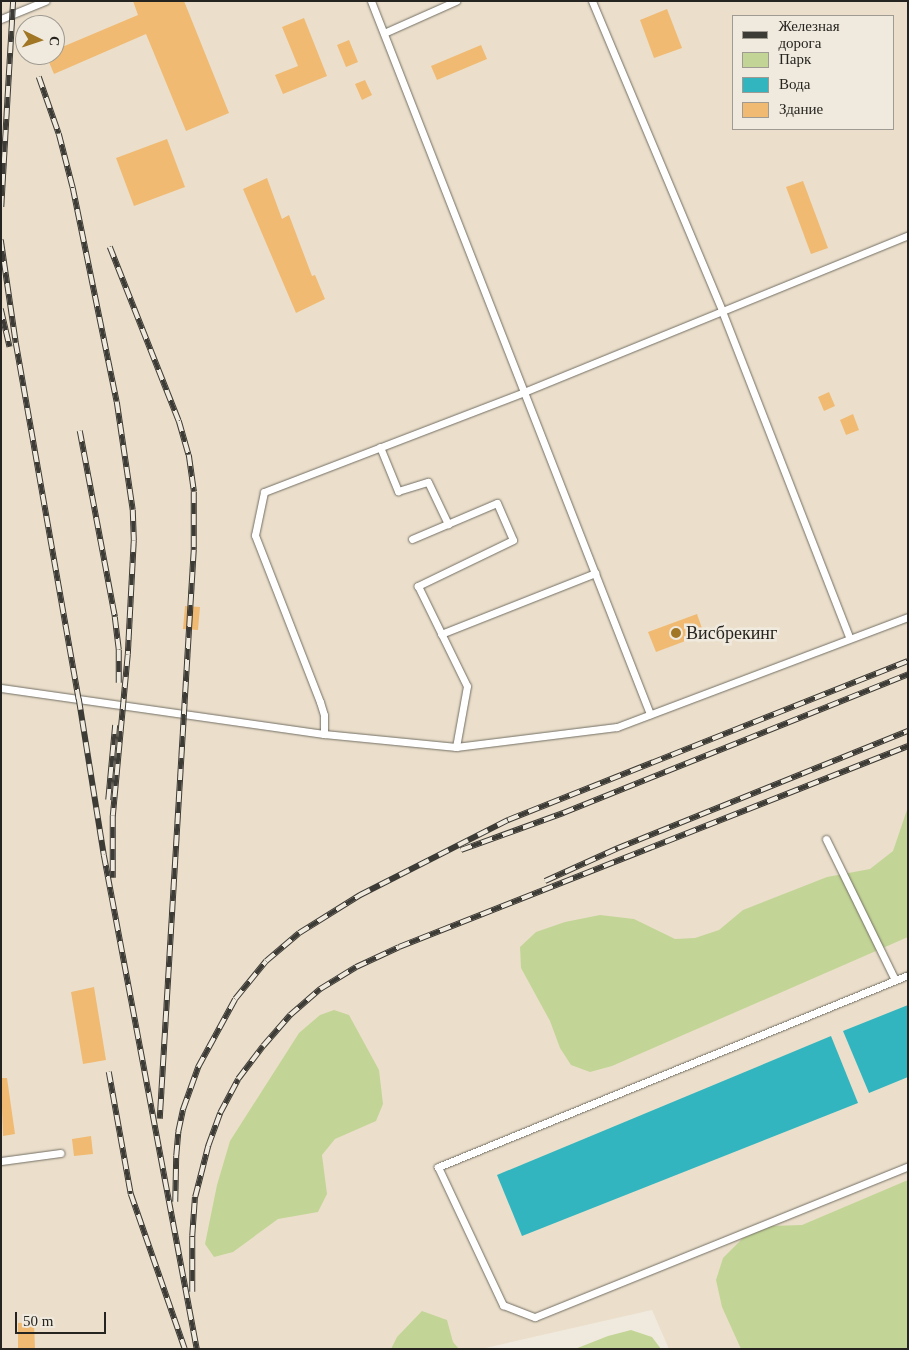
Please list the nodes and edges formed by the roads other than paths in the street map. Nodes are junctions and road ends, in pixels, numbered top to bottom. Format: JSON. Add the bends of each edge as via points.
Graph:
{"nodes":[{"id":1,"x":45,"y":1,"type":"edge"},
{"id":2,"x":371,"y":1,"type":"edge"},
{"id":3,"x":456,"y":1,"type":"edge"},
{"id":4,"x":592,"y":1,"type":"edge"},
{"id":5,"x":1,"y":19,"type":"edge"},
{"id":6,"x":384,"y":32,"type":"junction"},
{"id":7,"x":908,"y":235,"type":"edge"},
{"id":8,"x":722,"y":311,"type":"junction"},
{"id":9,"x":524,"y":392,"type":"junction"},
{"id":10,"x":380,"y":448,"type":"junction"},
{"id":11,"x":448,"y":524,"type":"junction"},
{"id":12,"x":412,"y":539,"type":"dead end"},
{"id":13,"x":595,"y":573,"type":"junction"},
{"id":14,"x":908,"y":617,"type":"edge"},
{"id":15,"x":441,"y":634,"type":"junction"},
{"id":16,"x":849,"y":638,"type":"junction"},
{"id":17,"x":1,"y":688,"type":"edge"},
{"id":18,"x":650,"y":714,"type":"junction"},
{"id":19,"x":324,"y":734,"type":"junction"},
{"id":20,"x":456,"y":747,"type":"junction"},
{"id":21,"x":826,"y":839,"type":"dead end"},
{"id":22,"x":908,"y":975,"type":"edge"},
{"id":23,"x":895,"y":980,"type":"junction"},
{"id":24,"x":60,"y":1153,"type":"dead end"},
{"id":25,"x":1,"y":1161,"type":"edge"},
{"id":26,"x":908,"y":1166,"type":"edge"}],
"edges":[{"from":1,"to":5,"type":"lane"},
{"from":2,"to":6,"type":"lane"},
{"from":3,"to":6,"type":"lane"},
{"from":4,"to":8,"type":"lane"},
{"from":6,"to":9,"type":"lane"},
{"from":7,"to":8,"type":"lane"},
{"from":8,"to":9,"type":"lane"},
{"from":8,"to":16,"type":"lane"},
{"from":9,"to":10,"type":"lane"},
{"from":9,"to":13,"type":"lane"},
{"from":10,"to":11,"type":"lane","via":[[398,491],[428,482]]},
{"from":10,"to":19,"type":"lane","via":[[264,492],[260,509],[256,535],[320,702]]},
{"from":11,"to":12,"type":"lane"},
{"from":11,"to":15,"type":"lane","via":[[497,503],[513,540],[418,586]]},
{"from":13,"to":15,"type":"lane"},
{"from":13,"to":18,"type":"lane"},
{"from":14,"to":16,"type":"lane"},
{"from":15,"to":20,"type":"lane","via":[[467,686]]},
{"from":16,"to":18,"type":"lane"},
{"from":17,"to":19,"type":"lane"},
{"from":18,"to":20,"type":"lane","via":[[617,727]]},
{"from":19,"to":20,"type":"lane"},
{"from":21,"to":23,"type":"lane"},
{"from":22,"to":23,"type":"lane"},
{"from":23,"to":26,"type":"lane","via":[[438,1168],[503,1305],[536,1317]]},
{"from":24,"to":25,"type":"lane"}]}
